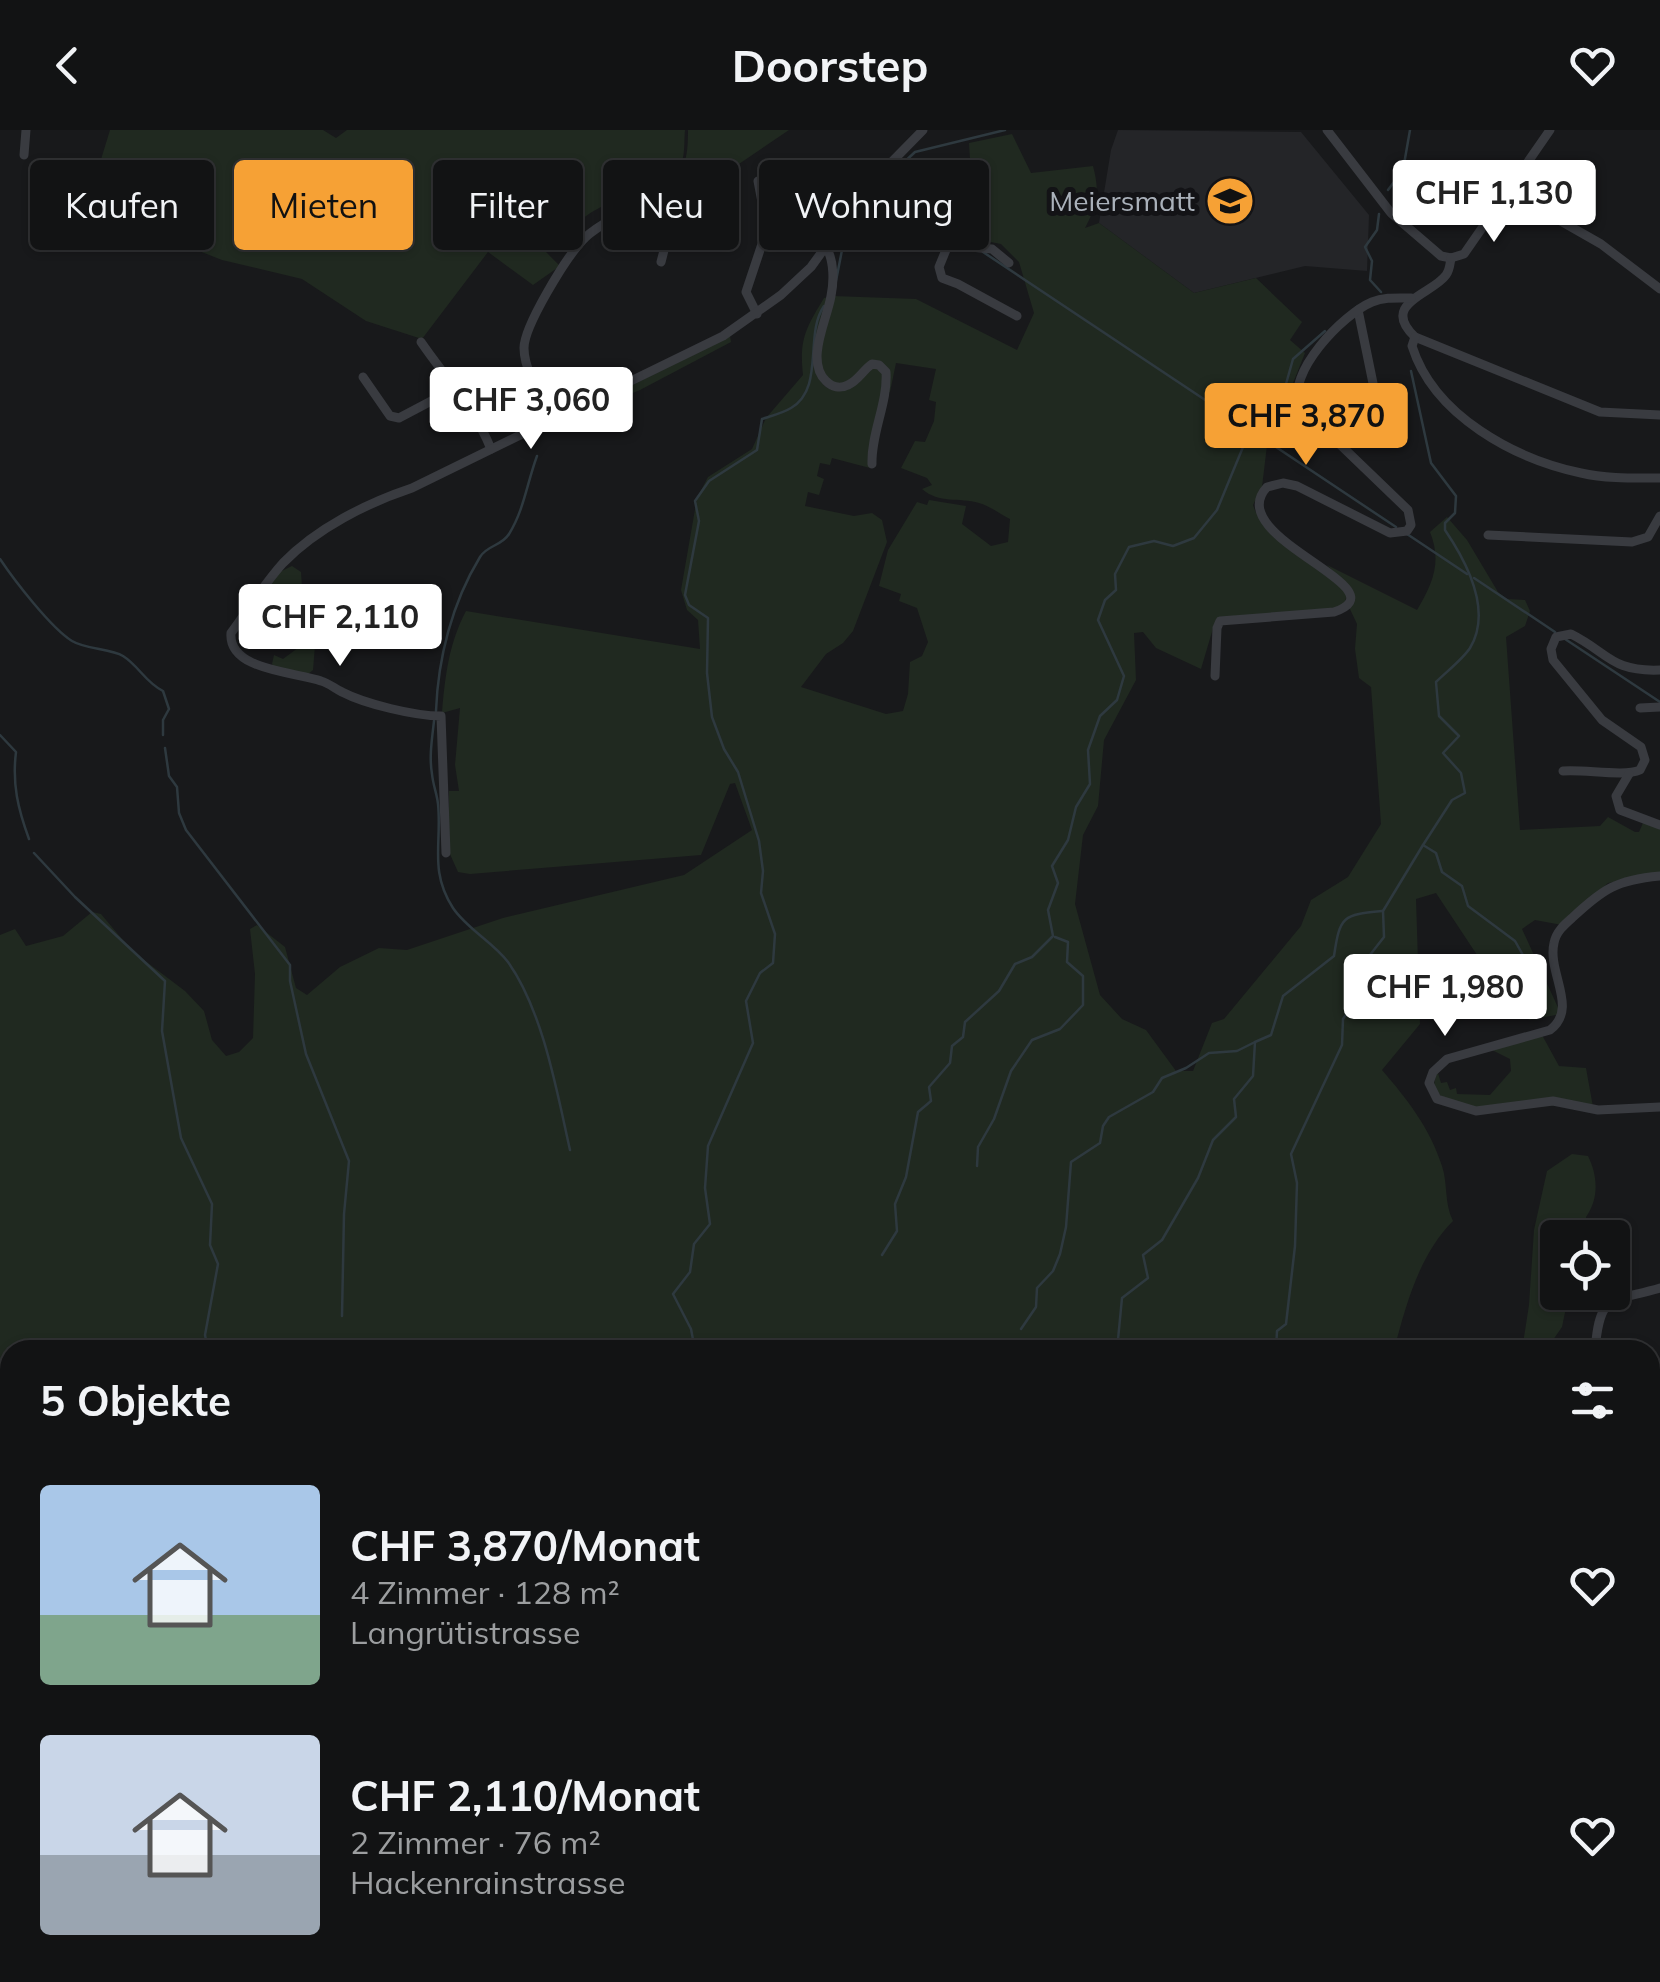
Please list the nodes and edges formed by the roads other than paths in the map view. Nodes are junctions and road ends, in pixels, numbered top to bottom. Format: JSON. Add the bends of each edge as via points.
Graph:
{"nodes":[{"id":1,"x":26,"y":130,"type":"edge"},
{"id":2,"x":923,"y":130,"type":"edge"},
{"id":3,"x":1327,"y":130,"type":"edge"},
{"id":4,"x":1550,"y":130,"type":"edge"},
{"id":5,"x":24,"y":155,"type":"dead end"},
{"id":6,"x":892,"y":160,"type":"edge"},
{"id":7,"x":758,"y":181,"type":"dead end"},
{"id":8,"x":1508,"y":190,"type":"junction"},
{"id":9,"x":989,"y":249,"type":"edge"},
{"id":10,"x":825,"y":250,"type":"edge"},
{"id":11,"x":828,"y":250,"type":"edge"},
{"id":12,"x":946,"y":250,"type":"edge"},
{"id":13,"x":1452,"y":258,"type":"junction"},
{"id":14,"x":662,"y":262,"type":"dead end"},
{"id":15,"x":1009,"y":263,"type":"dead end"},
{"id":16,"x":1660,"y":290,"type":"edge"},
{"id":17,"x":1411,"y":298,"type":"junction"},
{"id":18,"x":1358,"y":310,"type":"junction"},
{"id":19,"x":757,"y":314,"type":"junction"},
{"id":20,"x":1017,"y":316,"type":"dead end"},
{"id":21,"x":1415,"y":337,"type":"junction"},
{"id":22,"x":421,"y":342,"type":"dead end"},
{"id":23,"x":363,"y":377,"type":"dead end"},
{"id":24,"x":454,"y":389,"type":"junction"},
{"id":25,"x":1660,"y":416,"type":"edge"},
{"id":26,"x":554,"y":420,"type":"junction"},
{"id":27,"x":1384,"y":438,"type":"dead end"},
{"id":28,"x":491,"y":448,"type":"junction"},
{"id":29,"x":872,"y":464,"type":"dead end"},
{"id":30,"x":1660,"y":478,"type":"edge"},
{"id":31,"x":1660,"y":516,"type":"edge"},
{"id":32,"x":1488,"y":534,"type":"dead end"},
{"id":33,"x":1660,"y":670,"type":"edge"},
{"id":34,"x":1216,"y":676,"type":"dead end"},
{"id":35,"x":1660,"y":707,"type":"edge"},
{"id":36,"x":1640,"y":708,"type":"dead end"},
{"id":37,"x":1563,"y":770,"type":"dead end"},
{"id":38,"x":1629,"y":774,"type":"junction"},
{"id":39,"x":1660,"y":825,"type":"edge"},
{"id":40,"x":446,"y":853,"type":"dead end"},
{"id":41,"x":1660,"y":876,"type":"edge"},
{"id":42,"x":1660,"y":1107,"type":"edge"},
{"id":43,"x":1660,"y":1288,"type":"edge"},
{"id":44,"x":1596,"y":1340,"type":"edge"}],
"edges":[{"from":1,"to":5,"type":"street"},
{"from":2,"to":6,"type":"street"},
{"from":3,"to":13,"type":"street","via":[[1392,213]]},
{"from":4,"to":8,"type":"street"},
{"from":7,"to":19,"type":"street","via":[[767,230],[746,292]]},
{"from":8,"to":13,"type":"street","via":[[1464,254]]},
{"from":8,"to":16,"type":"street","via":[[1601,244]]},
{"from":9,"to":15,"type":"street"},
{"from":10,"to":19,"type":"street"},
{"from":11,"to":29,"type":"street","via":[[832,295],[819,345],[820,372],[840,387],[872,364],[886,372]]},
{"from":12,"to":20,"type":"street","via":[[942,278]]},
{"from":13,"to":17,"type":"street","via":[[1446,276]]},
{"from":14,"to":26,"type":"street","via":[[674,212],[659,195],[641,199],[580,242],[533,318],[524,346]]},
{"from":17,"to":18,"type":"street","via":[[1384,298]]},
{"from":17,"to":21,"type":"street","via":[[1404,317]]},
{"from":18,"to":27,"type":"street"},
{"from":18,"to":34,"type":"street","via":[[1330,333],[1296,394],[1300,406],[1408,510],[1411,525],[1390,533],[1297,486],[1267,487],[1258,501],[1262,520],[1342,580],[1349,601],[1334,612],[1220,621]]},
{"from":19,"to":26,"type":"street"},
{"from":21,"to":25,"type":"street","via":[[1600,412]]},
{"from":21,"to":30,"type":"street","via":[[1412,346],[1428,382],[1474,426],[1510,448],[1584,474]]},
{"from":22,"to":24,"type":"street"},
{"from":23,"to":24,"type":"street","via":[[398,418]]},
{"from":24,"to":28,"type":"street"},
{"from":26,"to":28,"type":"street"},
{"from":28,"to":40,"type":"street","via":[[381,498],[300,548],[230,639],[250,662],[274,672],[441,716]]},
{"from":31,"to":32,"type":"street","via":[[1648,537],[1632,542]]},
{"from":33,"to":38,"type":"street","via":[[1622,666],[1568,633],[1553,642],[1553,660],[1592,709],[1644,751],[1643,767]]},
{"from":35,"to":36,"type":"street"},
{"from":37,"to":38,"type":"street"},
{"from":38,"to":39,"type":"street","via":[[1616,796],[1620,810]]},
{"from":41,"to":42,"type":"street","via":[[1618,882],[1560,930],[1553,952],[1564,1016],[1558,1024],[1447,1059],[1430,1083],[1437,1099],[1476,1111],[1553,1101],[1598,1110]]},
{"from":43,"to":44,"type":"street","via":[[1602,1308]]}]}
